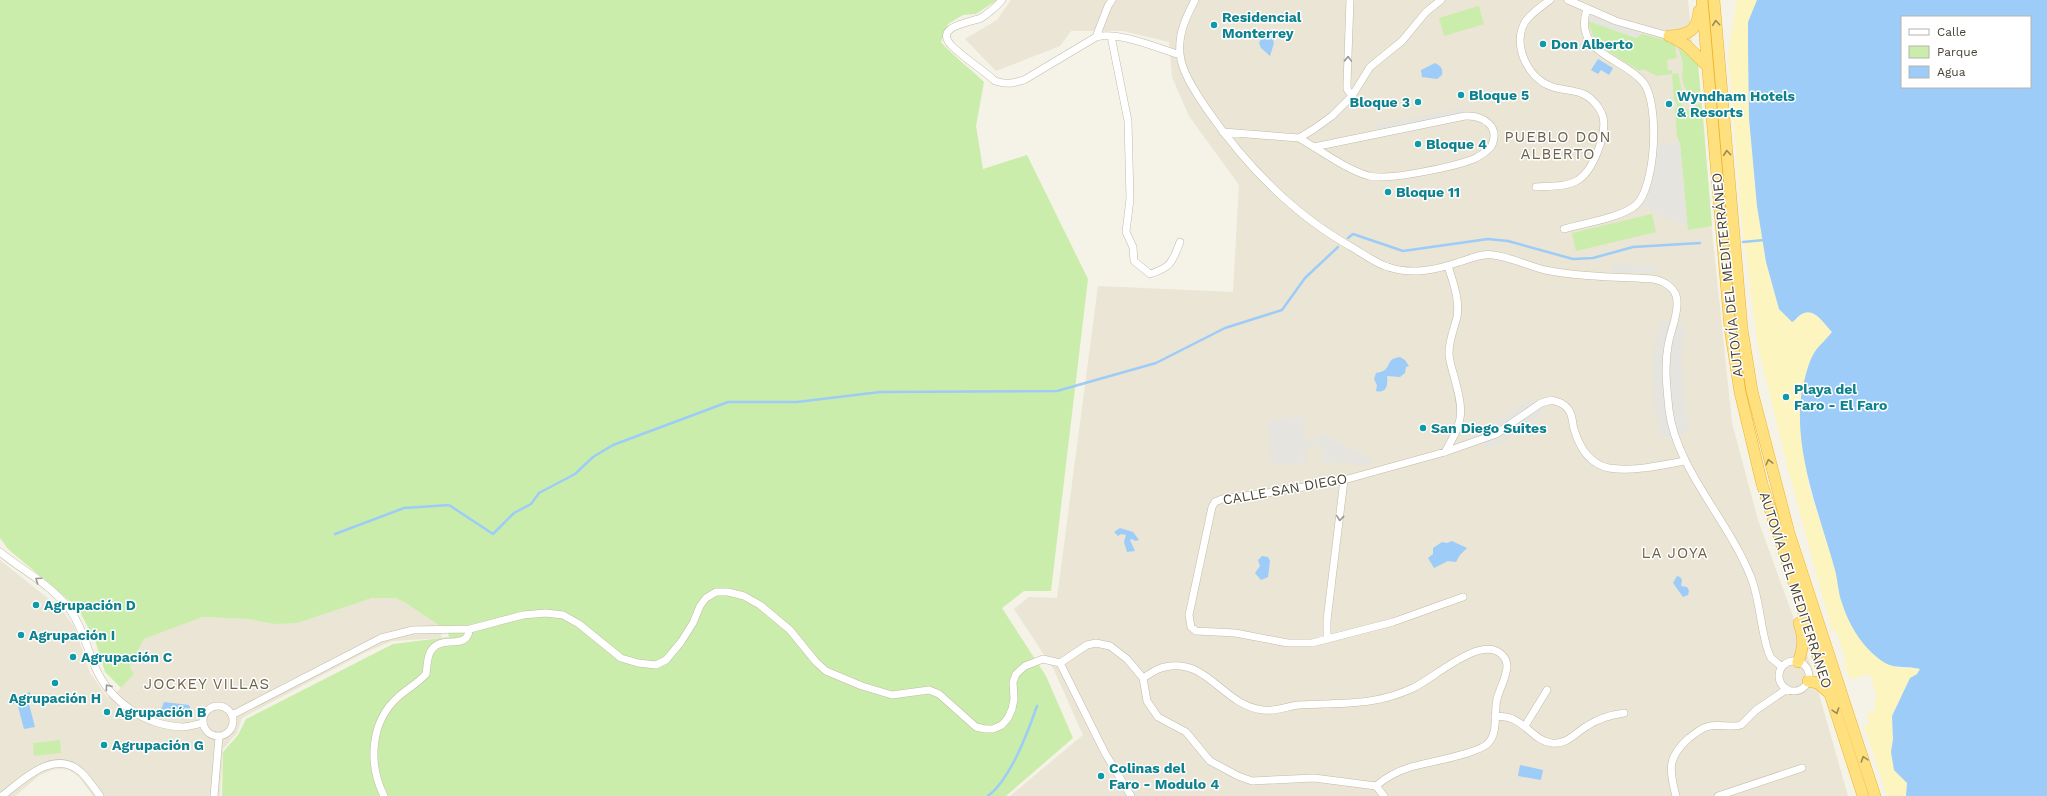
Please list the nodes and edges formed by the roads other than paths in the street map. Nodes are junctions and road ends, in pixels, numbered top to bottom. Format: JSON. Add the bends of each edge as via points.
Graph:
{"nodes":[{"id":1,"x":1002,"y":0,"type":"edge"},
{"id":2,"x":1112,"y":0,"type":"edge"},
{"id":3,"x":1195,"y":0,"type":"edge"},
{"id":4,"x":1350,"y":0,"type":"edge"},
{"id":5,"x":1441,"y":0,"type":"edge"},
{"id":6,"x":1550,"y":0,"type":"edge"},
{"id":7,"x":1568,"y":0,"type":"edge"},
{"id":8,"x":1701,"y":0,"type":"edge"},
{"id":9,"x":1714,"y":0,"type":"edge"},
{"id":10,"x":1587,"y":9,"type":"junction"},
{"id":11,"x":1112,"y":36,"type":"junction"},
{"id":12,"x":1669,"y":36,"type":"junction"},
{"id":13,"x":1096,"y":37,"type":"junction"},
{"id":14,"x":1180,"y":55,"type":"junction"},
{"id":15,"x":1708,"y":67,"type":"junction"},
{"id":16,"x":1352,"y":96,"type":"junction"},
{"id":17,"x":1223,"y":132,"type":"junction"},
{"id":18,"x":1299,"y":138,"type":"junction"},
{"id":19,"x":1314,"y":147,"type":"junction"},
{"id":20,"x":1536,"y":187,"type":"dead end"},
{"id":21,"x":1564,"y":229,"type":"dead end"},
{"id":22,"x":1180,"y":242,"type":"dead end"},
{"id":23,"x":1448,"y":266,"type":"junction"},
{"id":24,"x":1445,"y":452,"type":"junction"},
{"id":25,"x":1685,"y":461,"type":"junction"},
{"id":26,"x":1344,"y":480,"type":"junction"},
{"id":27,"x":1762,"y":484,"type":"junction"},
{"id":28,"x":0,"y":552,"type":"edge"},
{"id":29,"x":1463,"y":597,"type":"dead end"},
{"id":30,"x":470,"y":629,"type":"junction"},
{"id":31,"x":1328,"y":638,"type":"junction"},
{"id":32,"x":1798,"y":662,"type":"junction"},
{"id":33,"x":1060,"y":663,"type":"junction"},
{"id":34,"x":1782,"y":667,"type":"junction"},
{"id":35,"x":1143,"y":678,"type":"junction"},
{"id":36,"x":1808,"y":681,"type":"junction"},
{"id":37,"x":1787,"y":689,"type":"junction"},
{"id":38,"x":1547,"y":690,"type":"dead end"},
{"id":39,"x":1830,"y":694,"type":"junction"},
{"id":40,"x":1624,"y":713,"type":"dead end"},
{"id":41,"x":232,"y":715,"type":"junction"},
{"id":42,"x":1495,"y":717,"type":"junction"},
{"id":43,"x":203,"y":723,"type":"junction"},
{"id":44,"x":1524,"y":726,"type":"junction"},
{"id":45,"x":219,"y":737,"type":"junction"},
{"id":46,"x":1802,"y":768,"type":"dead end"},
{"id":47,"x":1376,"y":786,"type":"junction"},
{"id":48,"x":2,"y":796,"type":"edge"},
{"id":49,"x":100,"y":796,"type":"edge"},
{"id":50,"x":214,"y":796,"type":"edge"},
{"id":51,"x":384,"y":796,"type":"edge"},
{"id":52,"x":1131,"y":796,"type":"edge"},
{"id":53,"x":1384,"y":796,"type":"edge"},
{"id":54,"x":1676,"y":796,"type":"edge"},
{"id":55,"x":1718,"y":796,"type":"edge"},
{"id":56,"x":1863,"y":796,"type":"edge"},
{"id":57,"x":1875,"y":796,"type":"edge"}],
"edges":[{"from":1,"to":13,"type":"street","via":[[980,18],[956,24],[948,35],[951,46],[996,81],[1012,84],[1024,80]]},
{"from":2,"to":13,"type":"street"},
{"from":3,"to":14,"type":"street","via":[[1181,32]]},
{"from":16,"to":4,"type":"street","one_way":true,"via":[[1347,89]]},
{"from":5,"to":16,"type":"street","via":[[1426,12],[1402,41],[1370,67]]},
{"from":6,"to":20,"type":"street","via":[[1532,14],[1520,34],[1526,64],[1531,72],[1549,85],[1587,95],[1600,110],[1604,127],[1596,154],[1584,176],[1566,184]]},
{"from":7,"to":10,"type":"street"},
{"from":8,"to":12,"type":"highway","via":[[1694,28],[1684,34]]},
{"from":8,"to":15,"type":"highway","name":"AUTOVÍA DEL MEDITERRÁNEO"},
{"from":57,"to":9,"type":"highway","name":"AUTOVÍA DEL MEDITERRÁNEO","one_way":true,"via":[[1789,533],[1752,391],[1742,329]]},
{"from":10,"to":12,"type":"street","via":[[1616,21]]},
{"from":10,"to":21,"type":"street","via":[[1585,24],[1592,44],[1600,52],[1637,75],[1648,88],[1653,122],[1652,156],[1643,194],[1637,204],[1618,214]]},
{"from":11,"to":13,"type":"street"},
{"from":11,"to":14,"type":"street"},
{"from":11,"to":22,"type":"street","via":[[1128,121],[1130,199],[1126,232],[1133,246],[1134,261],[1150,274],[1162,270],[1171,264]]},
{"from":12,"to":15,"type":"highway","via":[[1686,45]]},
{"from":14,"to":17,"type":"street","via":[[1189,79]]},
{"from":15,"to":27,"type":"highway","name":"AUTOVÍA DEL MEDITERRÁNEO","via":[[1730,328],[1740,392]]},
{"from":16,"to":18,"type":"street","via":[[1324,122]]},
{"from":17,"to":18,"type":"street"},
{"from":17,"to":23,"type":"street","via":[[1234,147],[1292,207],[1337,239],[1386,267],[1419,272]]},
{"from":18,"to":19,"type":"street"},
{"from":19,"to":19,"type":"street","via":[[1359,172],[1382,177],[1420,173],[1475,158],[1491,147],[1495,134],[1488,122],[1470,116]]},
{"from":23,"to":24,"type":"street","via":[[1456,291],[1457,315],[1450,339],[1449,354],[1458,390],[1461,418]]},
{"from":23,"to":25,"type":"street","via":[[1492,254],[1544,270],[1582,276],[1653,279],[1669,286],[1677,301],[1668,347],[1666,374],[1669,411],[1675,439]]},
{"from":24,"to":25,"type":"street","name":"CALLE SAN DIEGO","via":[[1496,434],[1541,403],[1552,400],[1567,407],[1579,445],[1585,453],[1608,468],[1634,469]]},
{"from":24,"to":26,"type":"street","name":"CALLE SAN DIEGO"},
{"from":25,"to":34,"type":"street","via":[[1730,534],[1751,576],[1768,651],[1771,658]]},
{"from":26,"to":31,"type":"street","one_way":true,"via":[[1327,620]]},
{"from":26,"to":31,"type":"street","name":"CALLE SAN DIEGO","via":[[1215,502],[1189,616],[1191,627],[1196,631],[1235,633],[1288,643]]},
{"from":27,"to":32,"type":"highway","via":[[1767,523],[1804,637]]},
{"from":27,"to":39,"type":"highway","name":"AUTOVÍA DEL MEDITERRÁNEO"},
{"from":43,"to":28,"type":"street","one_way":true,"via":[[183,727],[162,724],[143,717],[125,706],[108,690],[96,669],[71,610],[45,585]]},
{"from":29,"to":31,"type":"street","name":"CALLE SAN DIEGO","via":[[1393,622]]},
{"from":30,"to":33,"type":"street","via":[[523,615],[563,614],[621,658],[638,664],[656,665],[666,660],[681,642],[706,598],[716,592],[728,592],[744,596],[776,616],[826,670],[862,686],[892,695],[929,690],[939,694],[976,727],[985,730],[1002,725],[1008,718],[1013,704],[1013,682],[1016,674],[1025,666],[1043,659]]},
{"from":30,"to":41,"type":"street","via":[[413,630],[381,638]]},
{"from":30,"to":51,"type":"street","via":[[466,638],[462,640],[436,645],[429,655],[426,674],[397,698],[379,720],[374,751]]},
{"from":32,"to":34,"type":"street","via":[[1790,662]]},
{"from":32,"to":36,"type":"street","via":[[1806,668]]},
{"from":33,"to":35,"type":"street","via":[[1087,645],[1096,643],[1110,646]]},
{"from":33,"to":52,"type":"street","via":[[1105,753]]},
{"from":34,"to":37,"type":"street","via":[[1779,679]]},
{"from":35,"to":42,"type":"street","via":[[1164,667],[1180,665],[1196,669],[1238,703],[1265,710],[1376,700],[1412,689],[1458,660],[1484,648],[1492,648],[1503,656],[1507,666],[1497,699]]},
{"from":35,"to":47,"type":"street","via":[[1147,701],[1158,717],[1186,732],[1210,761],[1238,776],[1252,781],[1314,778]]},
{"from":36,"to":37,"type":"street","via":[[1799,690]]},
{"from":36,"to":39,"type":"highway","via":[[1818,683]]},
{"from":37,"to":54,"type":"street","via":[[1756,710],[1741,725],[1715,725],[1704,728],[1681,746],[1676,751],[1671,765]]},
{"from":38,"to":44,"type":"street"},
{"from":39,"to":56,"type":"highway","name":"AUTOVÍA DEL MEDITERRÁNEO","one_way":true},
{"from":40,"to":44,"type":"street","via":[[1598,720],[1572,737],[1557,743],[1544,741]]},
{"from":41,"to":43,"type":"street","via":[[226,708],[212,708],[205,714]]},
{"from":41,"to":45,"type":"street","via":[[234,720],[231,729]]},
{"from":42,"to":44,"type":"street","via":[[1510,717]]},
{"from":42,"to":47,"type":"street","via":[[1493,736],[1484,746],[1411,767],[1385,778]]},
{"from":43,"to":45,"type":"street","via":[[210,734]]},
{"from":45,"to":50,"type":"street"},
{"from":46,"to":55,"type":"street"},
{"from":47,"to":53,"type":"street"},
{"from":48,"to":49,"type":"street","via":[[36,771],[57,763],[69,765],[80,771]]}]}
